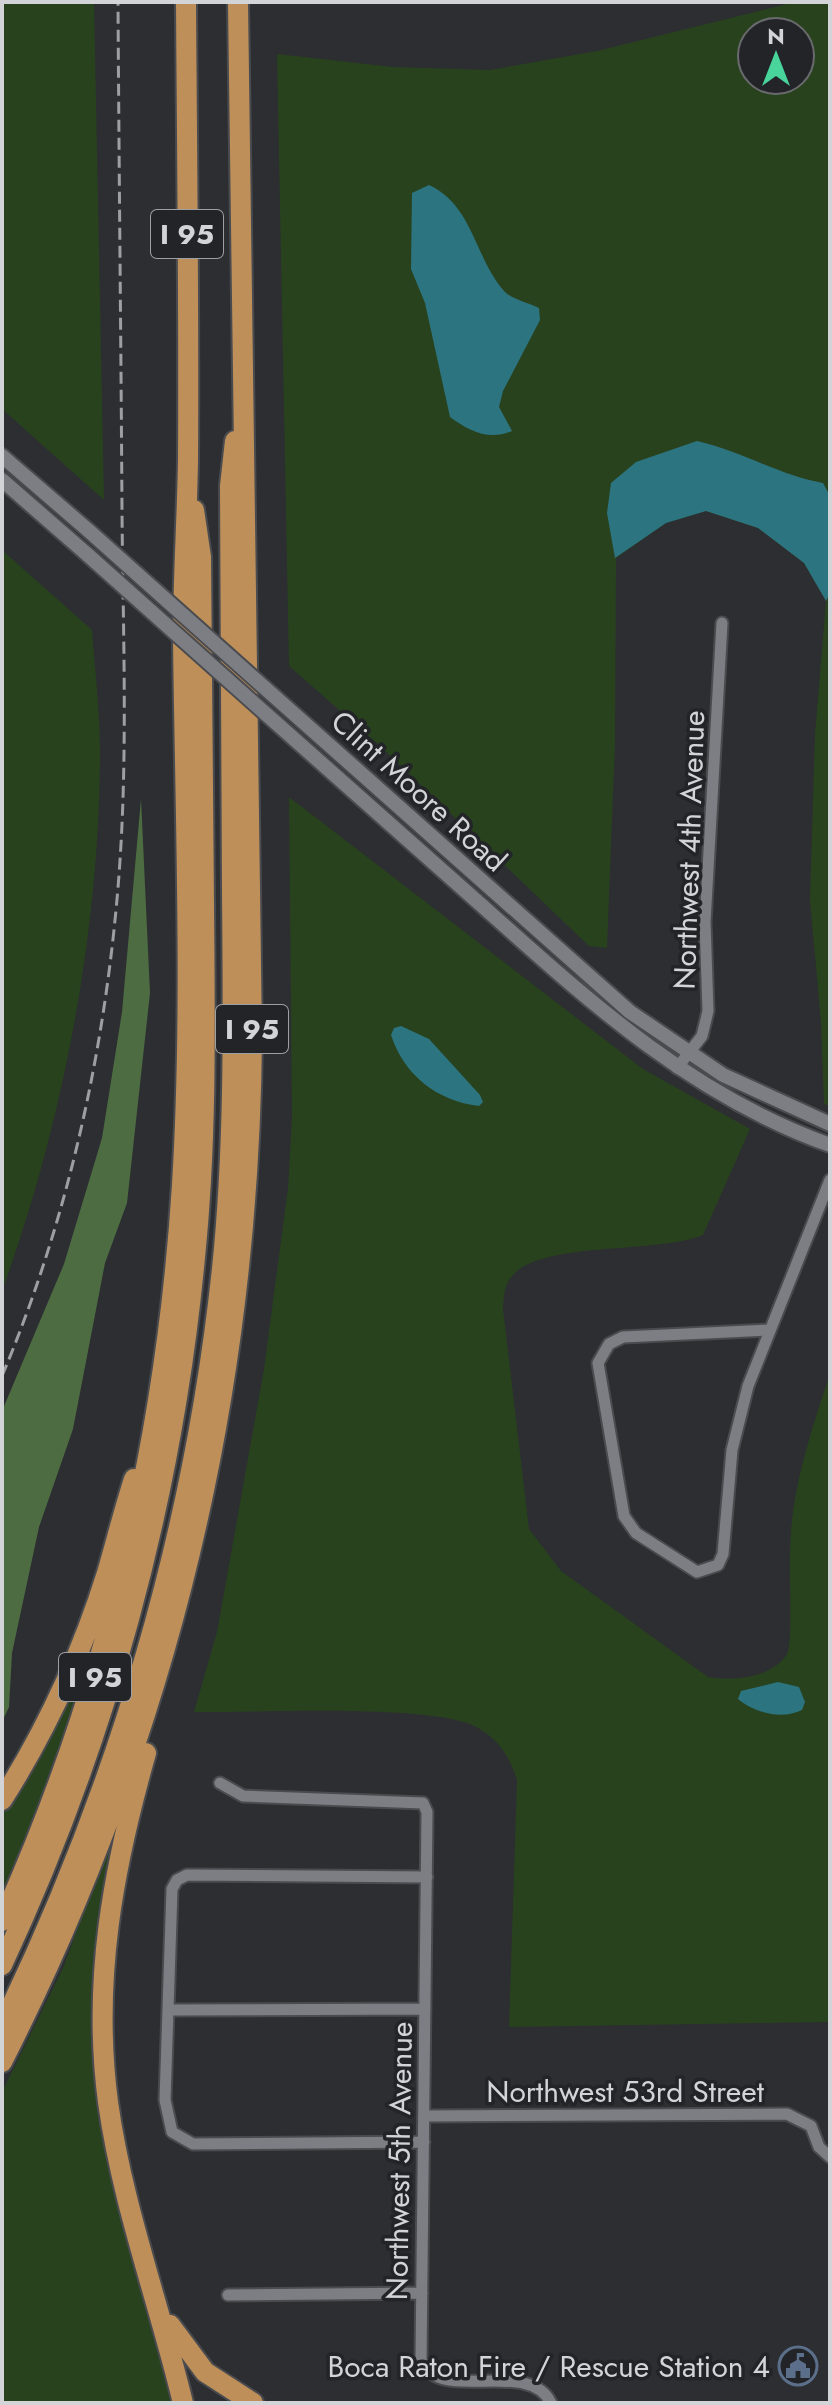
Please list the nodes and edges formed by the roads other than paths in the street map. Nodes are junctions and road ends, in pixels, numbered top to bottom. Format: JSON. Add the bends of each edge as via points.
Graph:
{"nodes":[{"id":1,"x":186,"y":2,"type":"edge"},
{"id":2,"x":238,"y":2,"type":"edge"},
{"id":3,"x":241,"y":389,"type":"junction"},
{"id":4,"x":2,"y":456,"type":"edge"},
{"id":5,"x":188,"y":467,"type":"junction"},
{"id":6,"x":2,"y":480,"type":"edge"},
{"id":7,"x":722,"y":623,"type":"dead end"},
{"id":8,"x":688,"y":1054,"type":"junction"},
{"id":9,"x":677,"y":1068,"type":"junction"},
{"id":10,"x":830,"y":1124,"type":"edge"},
{"id":11,"x":830,"y":1145,"type":"edge"},
{"id":12,"x":830,"y":1180,"type":"edge"},
{"id":13,"x":769,"y":1330,"type":"junction"},
{"id":14,"x":153,"y":1423,"type":"junction"},
{"id":15,"x":165,"y":1660,"type":"junction"},
{"id":16,"x":220,"y":1783,"type":"dead end"},
{"id":17,"x":2,"y":1800,"type":"edge"},
{"id":18,"x":427,"y":1877,"type":"junction"},
{"id":19,"x":2,"y":1921,"type":"edge"},
{"id":20,"x":2,"y":1965,"type":"edge"},
{"id":21,"x":425,"y":2009,"type":"junction"},
{"id":22,"x":169,"y":2010,"type":"junction"},
{"id":23,"x":2,"y":2026,"type":"edge"},
{"id":24,"x":2,"y":2062,"type":"edge"},
{"id":25,"x":424,"y":2116,"type":"junction"},
{"id":26,"x":424,"y":2142,"type":"junction"},
{"id":27,"x":830,"y":2157,"type":"edge"},
{"id":28,"x":155,"y":2293,"type":"junction"},
{"id":29,"x":422,"y":2293,"type":"junction"},
{"id":30,"x":228,"y":2295,"type":"dead end"},
{"id":31,"x":183,"y":2403,"type":"edge"},
{"id":32,"x":253,"y":2403,"type":"edge"},
{"id":33,"x":551,"y":2403,"type":"edge"}],
"edges":[{"from":1,"to":5,"type":"highway","number":"I 95"},
{"from":2,"to":3,"type":"highway","number":"I 95"},
{"from":3,"to":15,"type":"highway","number":"I 95","via":[[252,1038],[248,1169],[223,1398],[194,1548]]},
{"from":3,"to":23,"type":"highway","via":[[230,486],[233,1076],[211,1358],[178,1533],[139,1680],[66,1885]]},
{"from":4,"to":8,"type":"street","name":"Clint Moore Road","bridge":true,"via":[[607,992]]},
{"from":5,"to":14,"type":"highway","number":"I 95","via":[[183,557],[186,1107],[175,1266]]},
{"from":5,"to":20,"type":"highway","via":[[201,557],[206,1030],[204,1143],[191,1297],[164,1471],[129,1617],[71,1800]]},
{"from":6,"to":9,"type":"street","name":"Clint Moore Road","bridge":true,"via":[[579,993]]},
{"from":7,"to":8,"type":"street","name":"Northwest 4th Avenue","via":[[705,922],[708,1011],[702,1036]]},
{"from":8,"to":9,"type":"street","name":"Northwest 4th Avenue"},
{"from":8,"to":10,"type":"street","name":"Clint Moore Road","via":[[768,1099]]},
{"from":9,"to":11,"type":"street","name":"Clint Moore Road","via":[[765,1119]]},
{"from":12,"to":13,"type":"street"},
{"from":13,"to":13,"type":"street","via":[[732,1450],[723,1554],[718,1565],[697,1572],[636,1533],[624,1516],[598,1363],[609,1344],[623,1337]]},
{"from":14,"to":17,"type":"highway","via":[[81,1645],[38,1739]]},
{"from":14,"to":19,"type":"highway","number":"I 95","via":[[139,1510],[96,1675]]},
{"from":15,"to":24,"type":"highway","number":"I 95","via":[[88,1875]]},
{"from":15,"to":28,"type":"highway","via":[[112,1888],[102,2007],[112,2124]]},
{"from":16,"to":18,"type":"street","name":"Northwest 5th Avenue","via":[[243,1796],[423,1803]]},
{"from":18,"to":21,"type":"street","name":"Northwest 5th Avenue"},
{"from":18,"to":22,"type":"street","via":[[187,1875],[177,1880],[172,1889]]},
{"from":21,"to":22,"type":"street"},
{"from":21,"to":25,"type":"street","name":"Northwest 5th Avenue"},
{"from":22,"to":26,"type":"street","via":[[166,2111],[172,2132],[185,2142]]},
{"from":25,"to":26,"type":"street","name":"Northwest 5th Avenue"},
{"from":25,"to":27,"type":"street","name":"Northwest 53rd Street","via":[[787,2114],[811,2126],[819,2147]]},
{"from":26,"to":29,"type":"street","name":"Northwest 5th Avenue"},
{"from":28,"to":31,"type":"highway"},
{"from":28,"to":32,"type":"highway","via":[[195,2362]]},
{"from":29,"to":30,"type":"street"},
{"from":29,"to":33,"type":"street","name":"Northwest 5th Avenue","via":[[421,2360],[433,2382],[451,2387],[531,2386]]}]}
